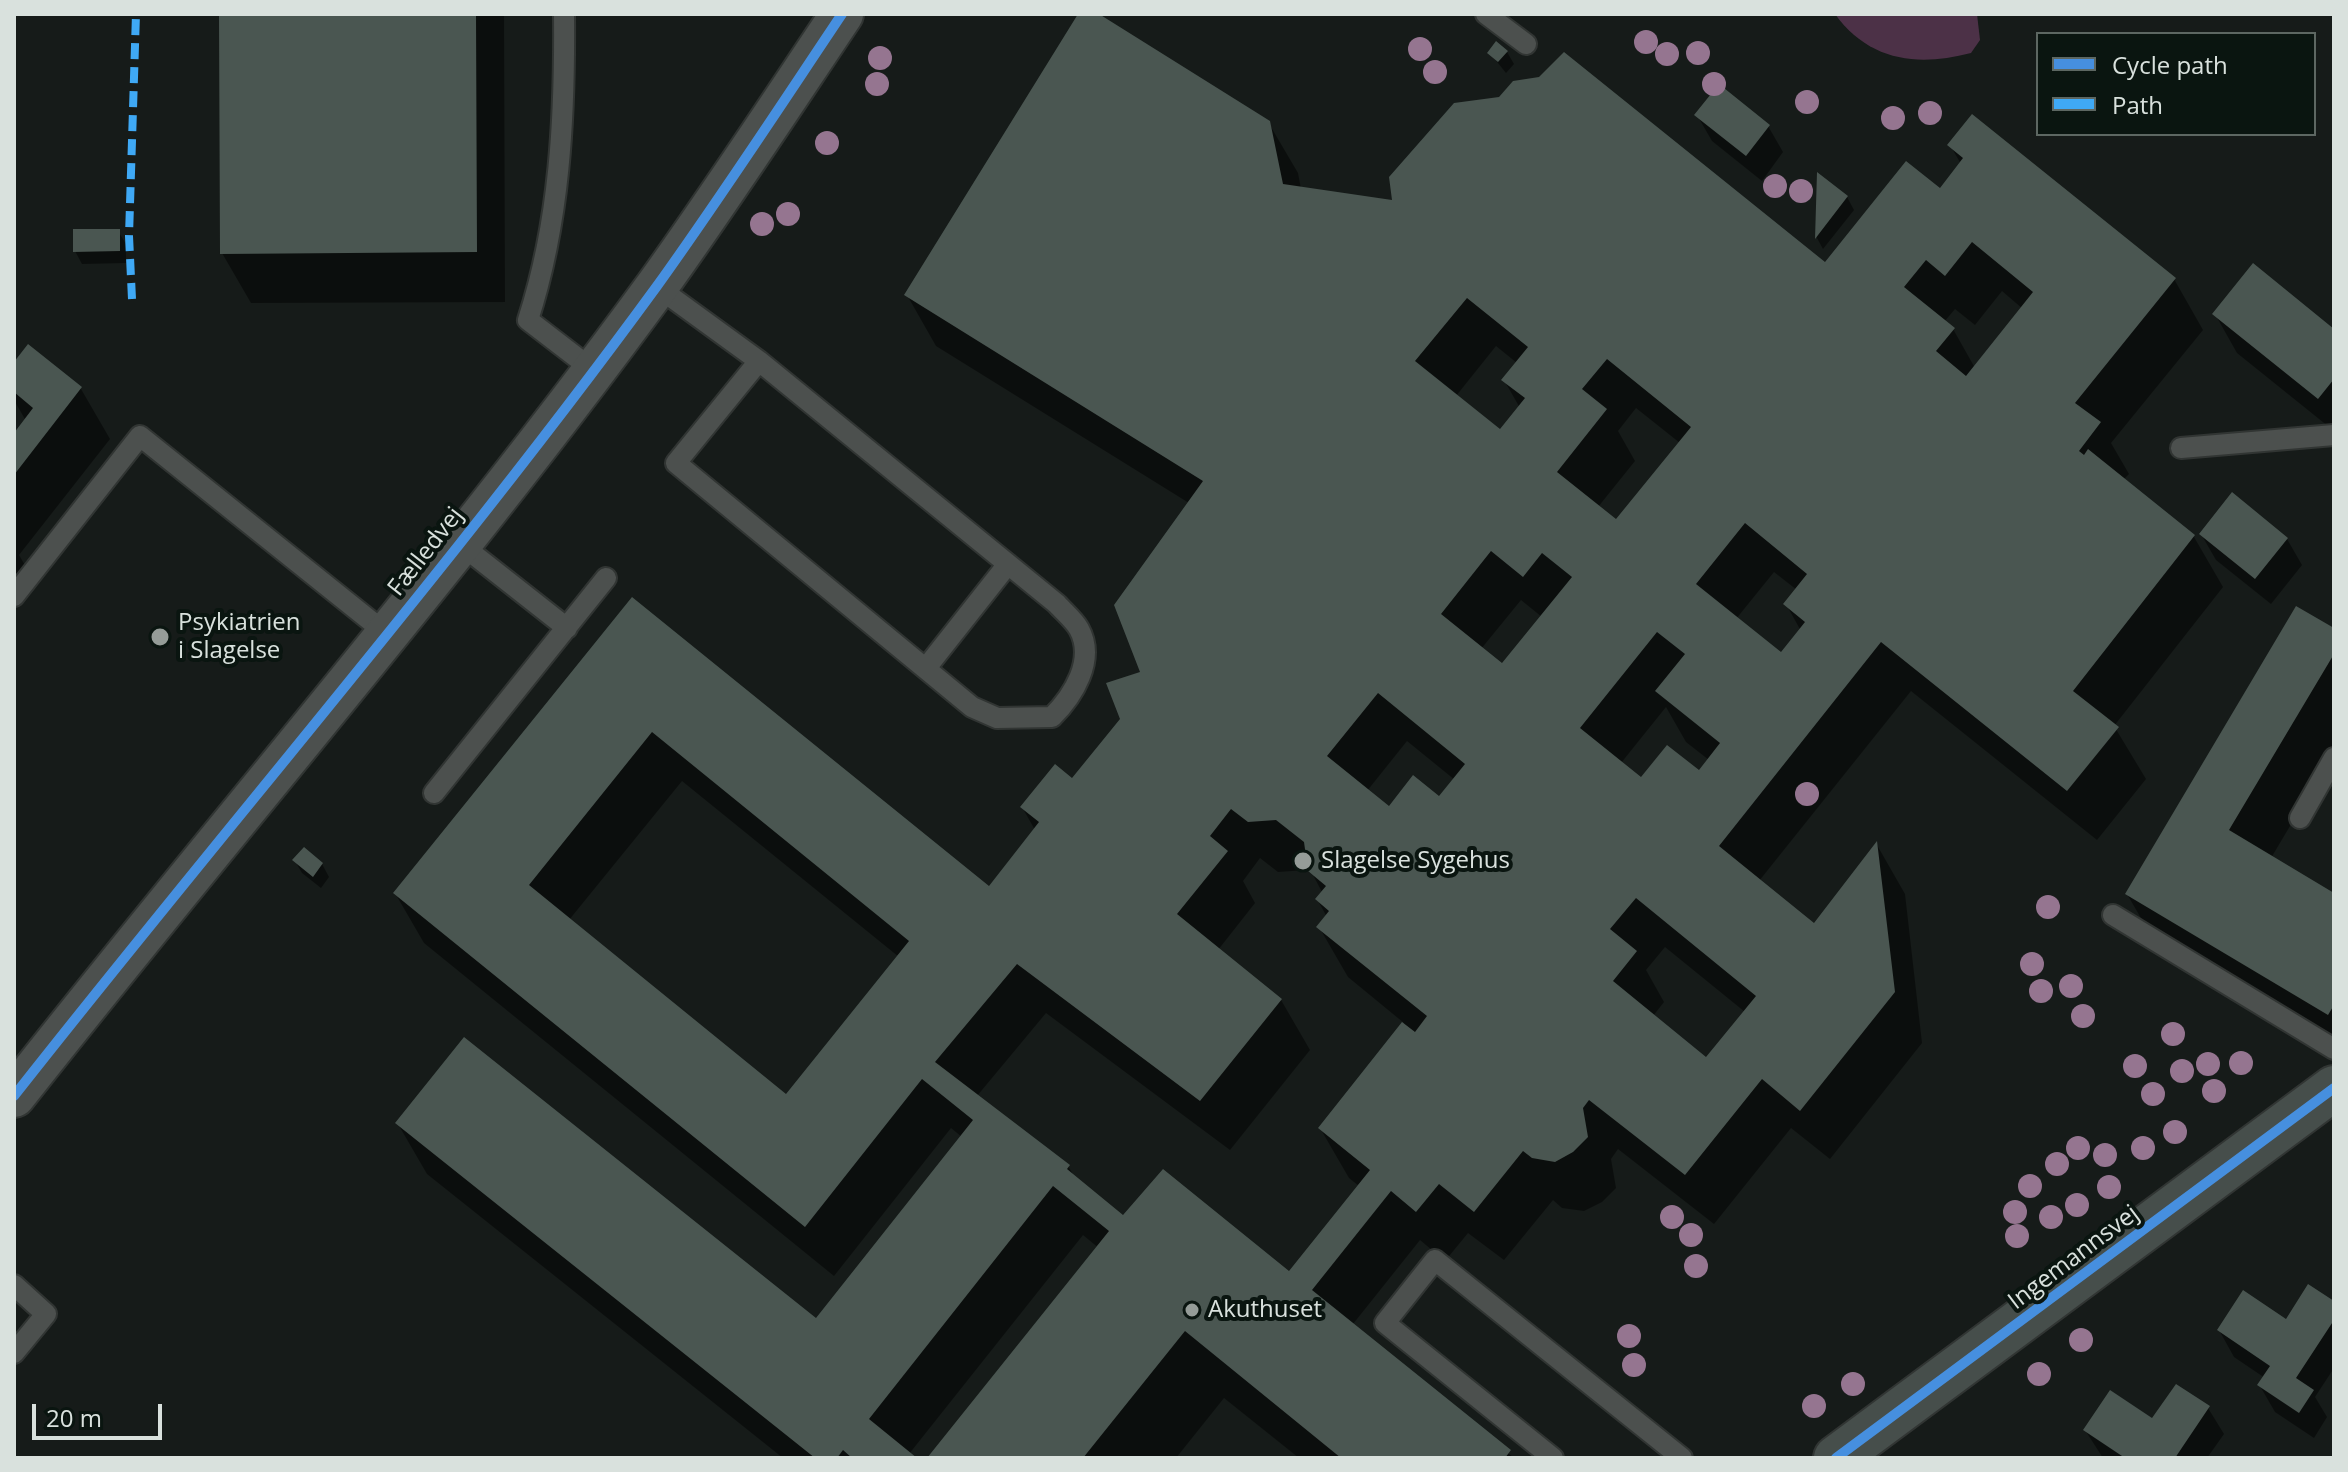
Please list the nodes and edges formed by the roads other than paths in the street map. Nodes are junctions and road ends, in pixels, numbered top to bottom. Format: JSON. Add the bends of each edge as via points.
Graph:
{"nodes":[{"id":1,"x":564,"y":14,"type":"edge"},
{"id":2,"x":842,"y":14,"type":"edge"},
{"id":3,"x":1486,"y":14,"type":"edge"},
{"id":4,"x":1526,"y":44,"type":"dead end"},
{"id":5,"x":656,"y":286,"type":"junction"},
{"id":6,"x":759,"y":361,"type":"junction"},
{"id":7,"x":593,"y":370,"type":"junction"},
{"id":8,"x":2334,"y":435,"type":"edge"},
{"id":9,"x":2181,"y":448,"type":"dead end"},
{"id":10,"x":459,"y":543,"type":"junction"},
{"id":11,"x":1008,"y":564,"type":"junction"},
{"id":12,"x":606,"y":578,"type":"dead end"},
{"id":13,"x":14,"y":596,"type":"edge"},
{"id":14,"x":567,"y":628,"type":"junction"},
{"id":15,"x":387,"y":634,"type":"junction"},
{"id":16,"x":926,"y":668,"type":"junction"},
{"id":17,"x":2334,"y":758,"type":"edge"},
{"id":18,"x":434,"y":793,"type":"dead end"},
{"id":19,"x":2300,"y":818,"type":"dead end"},
{"id":20,"x":2113,"y":915,"type":"dead end"},
{"id":21,"x":2334,"y":1049,"type":"edge"},
{"id":22,"x":16,"y":1088,"type":"edge"},
{"id":23,"x":2334,"y":1088,"type":"edge"},
{"id":24,"x":14,"y":1285,"type":"edge"},
{"id":25,"x":14,"y":1353,"type":"edge"},
{"id":26,"x":1553,"y":1458,"type":"edge"},
{"id":27,"x":1682,"y":1458,"type":"edge"},
{"id":28,"x":1836,"y":1458,"type":"edge"}],
"edges":[{"from":1,"to":7,"type":"lane","via":[[556,194],[544,270],[528,320]]},
{"from":2,"to":5,"type":"street","name":"Fælledvej"},
{"from":3,"to":4,"type":"lane"},
{"from":5,"to":6,"type":"lane"},
{"from":5,"to":7,"type":"street","name":"Fælledvej"},
{"from":6,"to":11,"type":"lane"},
{"from":6,"to":16,"type":"lane","via":[[676,463]]},
{"from":7,"to":10,"type":"street","name":"Fælledvej"},
{"from":8,"to":9,"type":"lane"},
{"from":10,"to":14,"type":"lane"},
{"from":10,"to":15,"type":"street","name":"Fælledvej"},
{"from":11,"to":16,"type":"lane"},
{"from":11,"to":16,"type":"lane","via":[[1080,630],[1082,664],[1069,699],[1052,717],[997,718],[972,707]]},
{"from":12,"to":14,"type":"lane"},
{"from":13,"to":15,"type":"lane","via":[[140,436]]},
{"from":14,"to":18,"type":"lane"},
{"from":15,"to":22,"type":"street","name":"Fælledvej"},
{"from":17,"to":19,"type":"lane"},
{"from":20,"to":21,"type":"lane"},
{"from":23,"to":28,"type":"street","name":"Ingemannsvej"},
{"from":24,"to":25,"type":"lane","via":[[46,1314]]},
{"from":26,"to":27,"type":"lane","via":[[1385,1323],[1435,1260]]}]}
